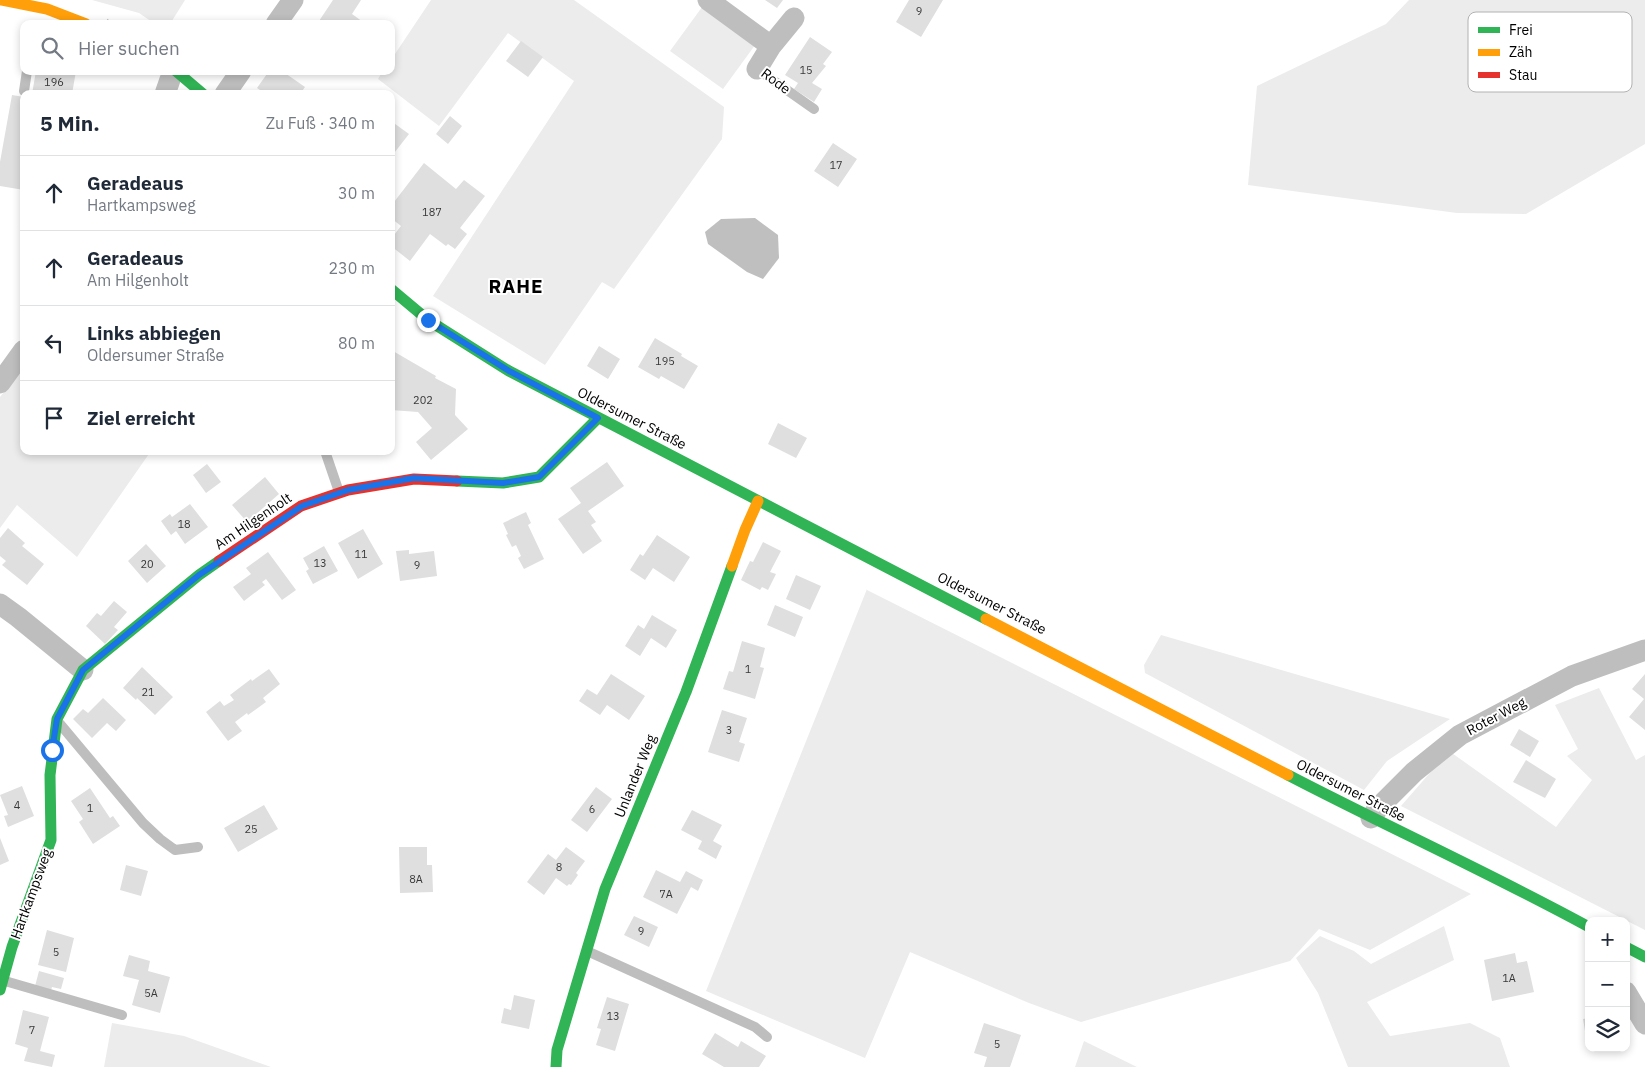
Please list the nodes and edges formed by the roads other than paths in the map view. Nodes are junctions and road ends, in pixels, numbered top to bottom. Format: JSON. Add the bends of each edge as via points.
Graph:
{"nodes":[{"id":1,"x":2,"y":0,"type":"edge"},
{"id":2,"x":293,"y":0,"type":"edge"},
{"id":3,"x":708,"y":0,"type":"edge"},
{"id":4,"x":794,"y":18,"type":"dead end"},
{"id":5,"x":70,"y":20,"type":"edge"},
{"id":6,"x":279,"y":20,"type":"edge"},
{"id":7,"x":771,"y":46,"type":"junction"},
{"id":8,"x":758,"y":69,"type":"joint"},
{"id":9,"x":26,"y":75,"type":"edge"},
{"id":10,"x":173,"y":75,"type":"edge"},
{"id":11,"x":180,"y":75,"type":"edge"},
{"id":12,"x":238,"y":75,"type":"edge"},
{"id":13,"x":24,"y":90,"type":"edge"},
{"id":14,"x":167,"y":90,"type":"edge"},
{"id":15,"x":198,"y":90,"type":"edge"},
{"id":16,"x":228,"y":90,"type":"edge"},
{"id":17,"x":814,"y":109,"type":"dead end"},
{"id":18,"x":395,"y":292,"type":"edge"},
{"id":19,"x":20,"y":355,"type":"edge"},
{"id":20,"x":0,"y":382,"type":"edge"},
{"id":21,"x":598,"y":418,"type":"junction"},
{"id":22,"x":326,"y":455,"type":"edge"},
{"id":23,"x":339,"y":493,"type":"junction"},
{"id":24,"x":758,"y":501,"type":"junction"},
{"id":25,"x":0,"y":604,"type":"edge"},
{"id":26,"x":1645,"y":650,"type":"edge"},
{"id":27,"x":83,"y":670,"type":"junction"},
{"id":28,"x":57,"y":719,"type":"junction"},
{"id":29,"x":1371,"y":818,"type":"junction"},
{"id":30,"x":198,"y":848,"type":"dead end"},
{"id":31,"x":1585,"y":926,"type":"edge"},
{"id":32,"x":1630,"y":949,"type":"edge"},
{"id":33,"x":586,"y":951,"type":"junction"},
{"id":34,"x":1645,"y":957,"type":"edge"},
{"id":35,"x":2,"y":985,"type":"edge"},
{"id":36,"x":1630,"y":999,"type":"edge"},
{"id":37,"x":122,"y":1015,"type":"dead end"},
{"id":38,"x":1645,"y":1024,"type":"edge"},
{"id":39,"x":768,"y":1037,"type":"dead end"},
{"id":40,"x":556,"y":1067,"type":"edge"}],
"edges":[{"from":1,"to":5,"type":"street"},
{"from":2,"to":6,"type":"street"},
{"from":3,"to":7,"type":"street","name":"Rode"},
{"from":4,"to":7,"type":"street","name":"Rode"},
{"from":7,"to":8,"type":"street","name":"Rode"},
{"from":8,"to":17,"type":"lane","name":"Rode"},
{"from":9,"to":13,"type":"lane"},
{"from":10,"to":14,"type":"street"},
{"from":11,"to":15,"type":"street"},
{"from":12,"to":16,"type":"street"},
{"from":18,"to":21,"type":"street","name":"Oldersumer Straße","via":[[428,320],[509,371]]},
{"from":19,"to":20,"type":"street"},
{"from":21,"to":23,"type":"street","name":"Am Hilgenholt","via":[[539,477],[503,483],[414,478]]},
{"from":21,"to":24,"type":"street","name":"Oldersumer Straße"},
{"from":22,"to":23,"type":"lane"},
{"from":23,"to":27,"type":"street","name":"Am Hilgenholt","via":[[302,506],[199,575]]},
{"from":24,"to":29,"type":"street","name":"Oldersumer Straße"},
{"from":24,"to":33,"type":"street","name":"Unlander Weg","via":[[686,692],[605,889]]},
{"from":25,"to":27,"type":"street"},
{"from":26,"to":29,"type":"street","name":"Roter Weg","via":[[1572,676],[1460,735],[1414,772]]},
{"from":27,"to":28,"type":"street","name":"Hartkampsweg"},
{"from":28,"to":30,"type":"lane","via":[[160,840],[175,850]]},
{"from":28,"to":35,"type":"street","name":"Hartkampsweg","via":[[50,775],[51,840],[12,947]]},
{"from":29,"to":31,"type":"street","name":"Oldersumer Straße","via":[[1517,888]]},
{"from":32,"to":34,"type":"street"},
{"from":33,"to":39,"type":"lane","via":[[755,1027]]},
{"from":33,"to":40,"type":"street","name":"Unlander Weg","via":[[557,1050]]},
{"from":35,"to":37,"type":"lane"},
{"from":36,"to":38,"type":"street"}]}
